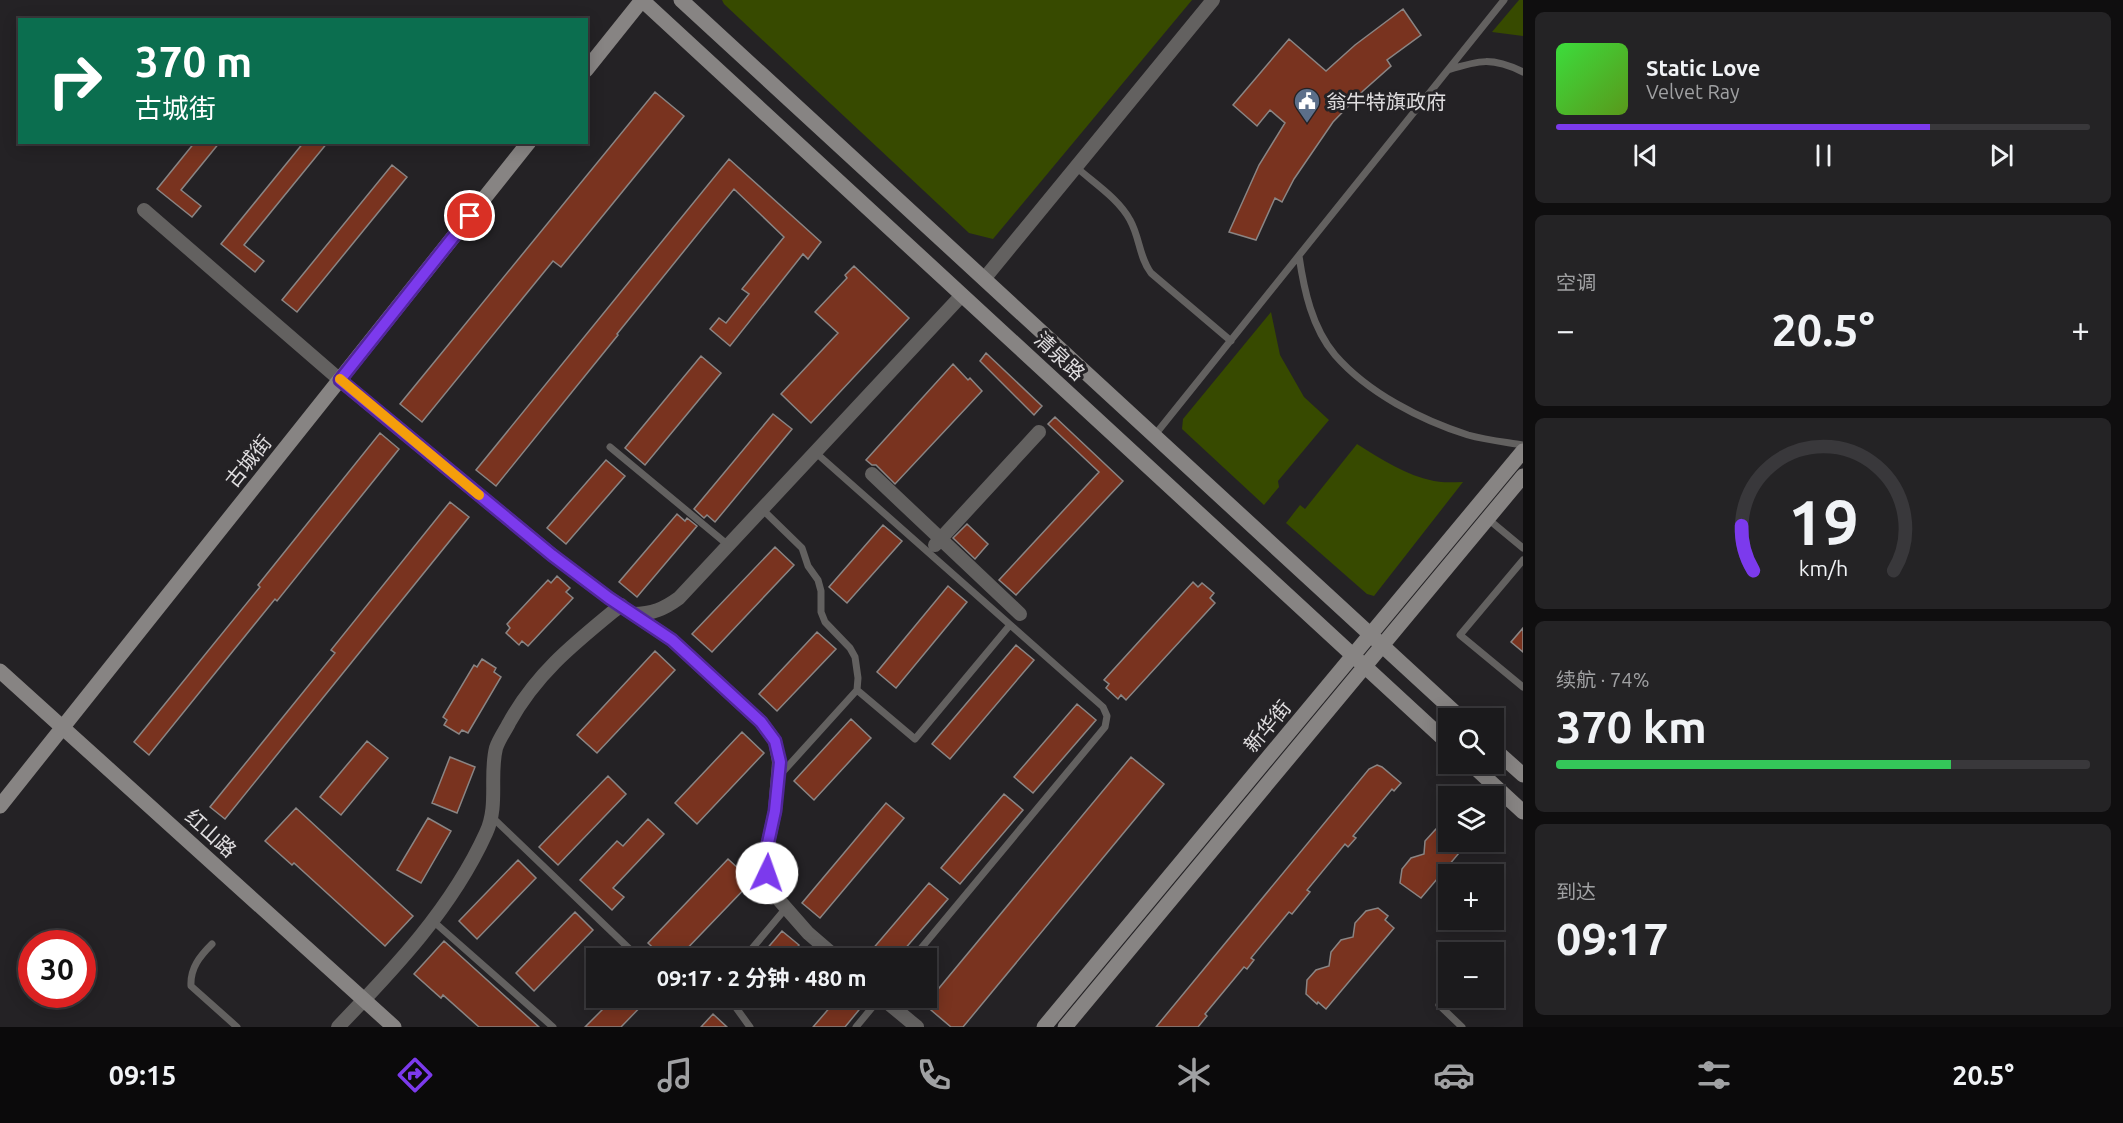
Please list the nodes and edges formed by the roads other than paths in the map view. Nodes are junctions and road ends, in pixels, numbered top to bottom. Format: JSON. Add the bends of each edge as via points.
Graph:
{"nodes":[{"id":1,"x":642,"y":0,"type":"edge"},
{"id":2,"x":681,"y":0,"type":"edge"},
{"id":3,"x":1213,"y":0,"type":"edge"},
{"id":4,"x":1504,"y":0,"type":"edge"},
{"id":5,"x":588,"y":68,"type":"edge"},
{"id":6,"x":1448,"y":70,"type":"junction"},
{"id":7,"x":1523,"y":72,"type":"edge"},
{"id":8,"x":526,"y":144,"type":"edge"},
{"id":9,"x":1076,"y":167,"type":"junction"},
{"id":10,"x":144,"y":210,"type":"dead end"},
{"id":11,"x":1299,"y":256,"type":"junction"},
{"id":12,"x":984,"y":279,"type":"junction"},
{"id":13,"x":962,"y":295,"type":"junction"},
{"id":14,"x":1231,"y":341,"type":"junction"},
{"id":15,"x":340,"y":380,"type":"junction"},
{"id":16,"x":1039,"y":432,"type":"dead end"},
{"id":17,"x":1154,"y":436,"type":"junction"},
{"id":18,"x":1523,"y":444,"type":"edge"},
{"id":19,"x":610,"y":447,"type":"dead end"},
{"id":20,"x":1523,"y":451,"type":"edge"},
{"id":21,"x":815,"y":452,"type":"junction"},
{"id":22,"x":872,"y":474,"type":"dead end"},
{"id":23,"x":1523,"y":476,"type":"edge"},
{"id":24,"x":762,"y":509,"type":"junction"},
{"id":25,"x":1488,"y":519,"type":"junction"},
{"id":26,"x":938,"y":542,"type":"junction"},
{"id":27,"x":728,"y":545,"type":"junction"},
{"id":28,"x":1523,"y":548,"type":"edge"},
{"id":29,"x":1523,"y":560,"type":"edge"},
{"id":30,"x":621,"y":605,"type":"junction"},
{"id":31,"x":633,"y":614,"type":"junction"},
{"id":32,"x":1020,"y":614,"type":"dead end"},
{"id":33,"x":1010,"y":625,"type":"junction"},
{"id":34,"x":1370,"y":635,"type":"junction"},
{"id":35,"x":1382,"y":646,"type":"junction"},
{"id":36,"x":1353,"y":655,"type":"junction"},
{"id":37,"x":1365,"y":666,"type":"junction"},
{"id":38,"x":0,"y":671,"type":"edge"},
{"id":39,"x":1523,"y":687,"type":"edge"},
{"id":40,"x":857,"y":690,"type":"junction"},
{"id":41,"x":1450,"y":708,"type":"edge"},
{"id":42,"x":63,"y":728,"type":"junction"},
{"id":43,"x":1438,"y":734,"type":"edge"},
{"id":44,"x":1504,"y":758,"type":"edge"},
{"id":45,"x":1482,"y":774,"type":"edge"},
{"id":46,"x":1523,"y":775,"type":"edge"},
{"id":47,"x":778,"y":777,"type":"junction"},
{"id":48,"x":0,"y":806,"type":"edge"},
{"id":49,"x":1523,"y":812,"type":"edge"},
{"id":50,"x":492,"y":817,"type":"junction"},
{"id":51,"x":786,"y":908,"type":"junction"},
{"id":52,"x":433,"y":921,"type":"junction"},
{"id":53,"x":212,"y":944,"type":"dead end"},
{"id":54,"x":629,"y":948,"type":"edge"},
{"id":55,"x":752,"y":948,"type":"edge"},
{"id":56,"x":825,"y":948,"type":"edge"},
{"id":57,"x":921,"y":948,"type":"edge"},
{"id":58,"x":364,"y":1000,"type":"junction"},
{"id":59,"x":736,"y":1008,"type":"edge"},
{"id":60,"x":872,"y":1008,"type":"edge"},
{"id":61,"x":893,"y":1008,"type":"edge"},
{"id":62,"x":1442,"y":1008,"type":"edge"},
{"id":63,"x":237,"y":1027,"type":"edge"},
{"id":64,"x":338,"y":1027,"type":"edge"},
{"id":65,"x":394,"y":1027,"type":"edge"},
{"id":66,"x":553,"y":1027,"type":"edge"},
{"id":67,"x":750,"y":1027,"type":"edge"},
{"id":68,"x":856,"y":1027,"type":"edge"},
{"id":69,"x":917,"y":1027,"type":"edge"},
{"id":70,"x":1044,"y":1027,"type":"edge"},
{"id":71,"x":1065,"y":1027,"type":"edge"},
{"id":72,"x":1462,"y":1027,"type":"edge"}],
"edges":[{"from":1,"to":5,"type":"street"},
{"from":1,"to":13,"type":"street","name":"清泉路"},
{"from":2,"to":12,"type":"street","name":"清泉路"},
{"from":3,"to":9,"type":"street"},
{"from":4,"to":6,"type":"lane"},
{"from":6,"to":7,"type":"lane","via":[[1476,61],[1503,62]]},
{"from":6,"to":11,"type":"lane"},
{"from":8,"to":15,"type":"street","name":"古城街"},
{"from":9,"to":12,"type":"street"},
{"from":9,"to":14,"type":"lane","via":[[1122,208],[1151,273]]},
{"from":10,"to":15,"type":"street"},
{"from":11,"to":14,"type":"lane"},
{"from":11,"to":18,"type":"lane","via":[[1305,295],[1318,324],[1334,353],[1357,376],[1433,421],[1469,435]]},
{"from":12,"to":17,"type":"street","name":"清泉路"},
{"from":13,"to":21,"type":"street"},
{"from":13,"to":36,"type":"street","name":"清泉路"},
{"from":14,"to":17,"type":"lane"},
{"from":15,"to":30,"type":"street","via":[[552,555]]},
{"from":15,"to":42,"type":"street","name":"古城街"},
{"from":16,"to":26,"type":"street"},
{"from":17,"to":34,"type":"street","name":"清泉路"},
{"from":19,"to":27,"type":"lane"},
{"from":20,"to":34,"type":"street","name":"新华街"},
{"from":21,"to":24,"type":"street"},
{"from":21,"to":33,"type":"lane"},
{"from":22,"to":26,"type":"street"},
{"from":23,"to":25,"type":"street","name":"新华街"},
{"from":24,"to":27,"type":"street"},
{"from":24,"to":40,"type":"lane","via":[[802,548],[818,580],[825,622],[855,657]]},
{"from":25,"to":28,"type":"lane"},
{"from":25,"to":35,"type":"street","name":"新华街"},
{"from":26,"to":32,"type":"street"},
{"from":27,"to":31,"type":"street","via":[[667,607],[650,614]]},
{"from":29,"to":39,"type":"lane","via":[[1461,635]]},
{"from":30,"to":31,"type":"street"},
{"from":30,"to":50,"type":"street","via":[[561,654],[518,707],[497,745],[492,768]]},
{"from":31,"to":47,"type":"street","via":[[672,640],[761,722],[775,741],[780,762]]},
{"from":33,"to":40,"type":"lane","via":[[915,739]]},
{"from":33,"to":57,"type":"lane","via":[[1103,707],[1107,716],[1105,728]]},
{"from":34,"to":35,"type":"street","name":"清泉路"},
{"from":34,"to":36,"type":"street","name":"新华街"},
{"from":35,"to":37,"type":"street","name":"新华街"},
{"from":35,"to":41,"type":"street","name":"清泉路"},
{"from":36,"to":37,"type":"street","name":"清泉路"},
{"from":36,"to":70,"type":"street","name":"新华街"},
{"from":37,"to":43,"type":"street","name":"清泉路"},
{"from":37,"to":71,"type":"street","name":"新华街"},
{"from":38,"to":42,"type":"street","name":"红山路"},
{"from":40,"to":47,"type":"lane"},
{"from":42,"to":48,"type":"street","name":"古城街"},
{"from":42,"to":58,"type":"street","name":"红山路"},
{"from":44,"to":46,"type":"street"},
{"from":45,"to":49,"type":"street"},
{"from":47,"to":51,"type":"street","via":[[766,852],[767,873],[772,892]]},
{"from":50,"to":52,"type":"street","via":[[457,888]]},
{"from":50,"to":54,"type":"lane"},
{"from":51,"to":55,"type":"lane"},
{"from":51,"to":56,"type":"street"},
{"from":52,"to":58,"type":"street"},
{"from":52,"to":66,"type":"lane"},
{"from":53,"to":63,"type":"lane","via":[[190,973],[191,986]]},
{"from":58,"to":64,"type":"street"},
{"from":58,"to":65,"type":"street","name":"红山路"},
{"from":59,"to":67,"type":"lane"},
{"from":60,"to":68,"type":"lane"},
{"from":61,"to":69,"type":"street"},
{"from":62,"to":72,"type":"lane"}]}
